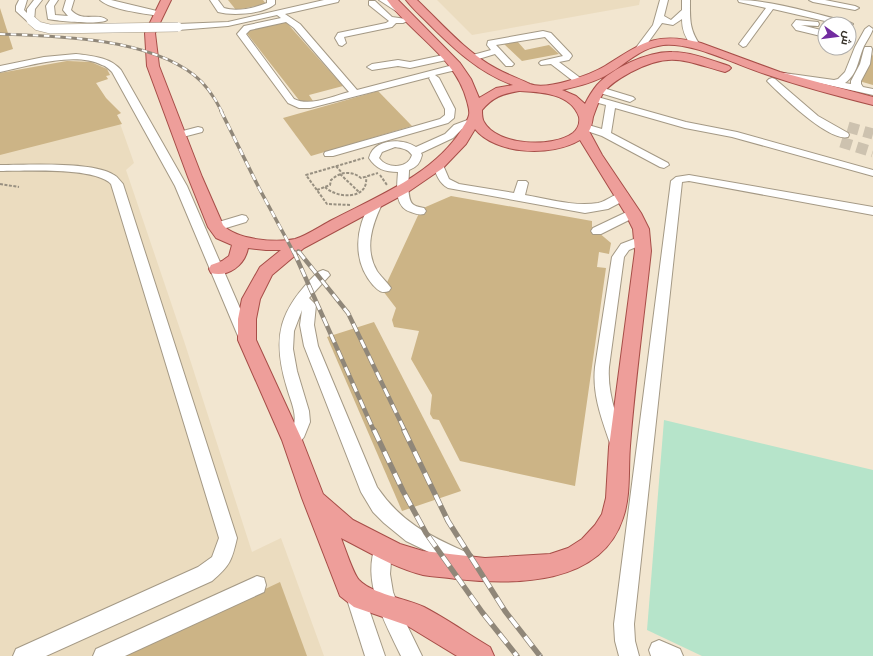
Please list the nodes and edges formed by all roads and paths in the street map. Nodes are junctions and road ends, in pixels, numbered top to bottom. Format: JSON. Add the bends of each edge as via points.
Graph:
{"nodes":[{"id":1,"x":23,"y":0,"type":"edge"},
{"id":2,"x":38,"y":0,"type":"edge"},
{"id":3,"x":54,"y":0,"type":"edge"},
{"id":4,"x":70,"y":0,"type":"edge"},
{"id":5,"x":104,"y":0,"type":"edge"},
{"id":6,"x":158,"y":0,"type":"edge"},
{"id":7,"x":166,"y":0,"type":"edge"},
{"id":8,"x":214,"y":0,"type":"edge"},
{"id":9,"x":271,"y":0,"type":"edge"},
{"id":10,"x":320,"y":0,"type":"edge"},
{"id":11,"x":335,"y":0,"type":"edge"},
{"id":12,"x":383,"y":0,"type":"edge"},
{"id":13,"x":392,"y":0,"type":"edge"},
{"id":14,"x":412,"y":0,"type":"edge"},
{"id":15,"x":664,"y":0,"type":"edge"},
{"id":16,"x":686,"y":0,"type":"edge"},
{"id":17,"x":742,"y":0,"type":"edge"},
{"id":18,"x":813,"y":0,"type":"edge"},
{"id":19,"x":372,"y":2,"type":"dead end"},
{"id":20,"x":854,"y":4,"type":"edge"},
{"id":21,"x":313,"y":5,"type":"junction"},
{"id":22,"x":771,"y":6,"type":"junction"},
{"id":23,"x":686,"y":10,"type":"junction"},
{"id":24,"x":278,"y":12,"type":"junction"},
{"id":25,"x":158,"y":14,"type":"junction"},
{"id":26,"x":408,"y":16,"type":"junction"},
{"id":27,"x":660,"y":17,"type":"junction"},
{"id":28,"x":77,"y":19,"type":"junction"},
{"id":29,"x":288,"y":19,"type":"junction"},
{"id":30,"x":31,"y":20,"type":"junction"},
{"id":31,"x":394,"y":21,"type":"junction"},
{"id":32,"x":180,"y":23,"type":"junction"},
{"id":33,"x":817,"y":25,"type":"edge"},
{"id":34,"x":860,"y":31,"type":"edge"},
{"id":35,"x":817,"y":32,"type":"edge"},
{"id":36,"x":342,"y":43,"type":"dead end"},
{"id":37,"x":743,"y":44,"type":"dead end"},
{"id":38,"x":696,"y":45,"type":"junction"},
{"id":39,"x":639,"y":49,"type":"junction"},
{"id":40,"x":497,"y":51,"type":"junction"},
{"id":41,"x":448,"y":58,"type":"junction"},
{"id":42,"x":472,"y":58,"type":"junction"},
{"id":43,"x":509,"y":64,"type":"dead end"},
{"id":44,"x":372,"y":67,"type":"dead end"},
{"id":45,"x":2,"y":69,"type":"edge"},
{"id":46,"x":458,"y":69,"type":"junction"},
{"id":47,"x":784,"y":76,"type":"junction"},
{"id":48,"x":434,"y":78,"type":"junction"},
{"id":49,"x":772,"y":81,"type":"junction"},
{"id":50,"x":580,"y":82,"type":"junction"},
{"id":51,"x":835,"y":83,"type":"junction"},
{"id":52,"x":536,"y":87,"type":"junction"},
{"id":53,"x":394,"y":88,"type":"dead end"},
{"id":54,"x":860,"y":89,"type":"junction"},
{"id":55,"x":873,"y":92,"type":"edge"},
{"id":56,"x":355,"y":93,"type":"junction"},
{"id":57,"x":597,"y":94,"type":"junction"},
{"id":58,"x":873,"y":100,"type":"edge"},
{"id":59,"x":611,"y":104,"type":"junction"},
{"id":60,"x":798,"y":106,"type":"junction"},
{"id":61,"x":873,"y":112,"type":"edge"},
{"id":62,"x":470,"y":119,"type":"junction"},
{"id":63,"x":685,"y":123,"type":"junction"},
{"id":64,"x":584,"y":126,"type":"junction"},
{"id":65,"x":198,"y":130,"type":"dead end"},
{"id":66,"x":606,"y":134,"type":"junction"},
{"id":67,"x":179,"y":135,"type":"junction"},
{"id":68,"x":415,"y":152,"type":"junction"},
{"id":69,"x":329,"y":154,"type":"dead end"},
{"id":70,"x":371,"y":156,"type":"junction"},
{"id":71,"x":438,"y":165,"type":"junction"},
{"id":72,"x":664,"y":165,"type":"dead end"},
{"id":73,"x":336,"y":166,"type":"junction"},
{"id":74,"x":0,"y":168,"type":"edge"},
{"id":75,"x":404,"y":168,"type":"junction"},
{"id":76,"x":378,"y":173,"type":"junction"},
{"id":77,"x":873,"y":173,"type":"edge"},
{"id":78,"x":341,"y":174,"type":"junction"},
{"id":79,"x":366,"y":177,"type":"junction"},
{"id":80,"x":518,"y":182,"type":"dead end"},
{"id":81,"x":0,"y":184,"type":"edge"},
{"id":82,"x":19,"y":187,"type":"dead end"},
{"id":83,"x":325,"y":187,"type":"junction"},
{"id":84,"x":396,"y":188,"type":"junction"},
{"id":85,"x":317,"y":190,"type":"junction"},
{"id":86,"x":360,"y":192,"type":"junction"},
{"id":87,"x":623,"y":196,"type":"junction"},
{"id":88,"x":514,"y":197,"type":"junction"},
{"id":89,"x":376,"y":204,"type":"junction"},
{"id":90,"x":352,"y":205,"type":"dead end"},
{"id":91,"x":420,"y":211,"type":"dead end"},
{"id":92,"x":873,"y":211,"type":"edge"},
{"id":93,"x":633,"y":213,"type":"junction"},
{"id":94,"x":242,"y":219,"type":"dead end"},
{"id":95,"x":216,"y":227,"type":"junction"},
{"id":96,"x":597,"y":231,"type":"dead end"},
{"id":97,"x":642,"y":240,"type":"junction"},
{"id":98,"x":240,"y":242,"type":"junction"},
{"id":99,"x":298,"y":244,"type":"junction"},
{"id":100,"x":217,"y":269,"type":"junction"},
{"id":101,"x":323,"y":276,"type":"dead end"},
{"id":102,"x":384,"y":288,"type":"dead end"},
{"id":103,"x":301,"y":298,"type":"junction"},
{"id":104,"x":247,"y":340,"type":"junction"},
{"id":105,"x":292,"y":440,"type":"junction"},
{"id":106,"x":619,"y":447,"type":"junction"},
{"id":107,"x":313,"y":498,"type":"junction"},
{"id":108,"x":383,"y":548,"type":"junction"},
{"id":109,"x":485,"y":570,"type":"junction"},
{"id":110,"x":257,"y":585,"type":"dead end"},
{"id":111,"x":354,"y":593,"type":"junction"},
{"id":112,"x":388,"y":605,"type":"junction"},
{"id":113,"x":23,"y":656,"type":"edge"},
{"id":114,"x":103,"y":656,"type":"edge"},
{"id":115,"x":375,"y":656,"type":"edge"},
{"id":116,"x":412,"y":656,"type":"edge"},
{"id":117,"x":480,"y":656,"type":"edge"},
{"id":118,"x":629,"y":656,"type":"edge"}],
"edges":[{"from":1,"to":30,"type":"street","via":[[20,11]]},
{"from":2,"to":30,"type":"street","via":[[31,10]]},
{"from":3,"to":28,"type":"street","via":[[50,6],[51,17]]},
{"from":4,"to":28,"type":"street","via":[[67,10]]},
{"from":5,"to":25,"type":"street","via":[[116,6]]},
{"from":6,"to":7,"type":"street"},
{"from":7,"to":25,"type":"main road"},
{"from":8,"to":9,"type":"street","via":[[221,10],[228,12],[265,6],[271,4]]},
{"from":10,"to":21,"type":"street"},
{"from":11,"to":21,"type":"street"},
{"from":12,"to":26,"type":"street"},
{"from":13,"to":26,"type":"main road"},
{"from":14,"to":42,"type":"main road"},
{"from":15,"to":27,"type":"street"},
{"from":16,"to":23,"type":"street"},
{"from":17,"to":22,"type":"street"},
{"from":18,"to":20,"type":"street"},
{"from":19,"to":31,"type":"street"},
{"from":20,"to":34,"type":"street"},
{"from":21,"to":24,"type":"street"},
{"from":22,"to":34,"type":"street"},
{"from":22,"to":37,"type":"street"},
{"from":23,"to":27,"type":"street","via":[[673,23],[666,22]]},
{"from":23,"to":38,"type":"street","via":[[687,33]]},
{"from":24,"to":29,"type":"street"},
{"from":24,"to":32,"type":"street","via":[[220,25]]},
{"from":25,"to":67,"type":"main road","via":[[150,33],[153,66]]},
{"from":26,"to":31,"type":"street"},
{"from":26,"to":41,"type":"main road"},
{"from":27,"to":39,"type":"street","via":[[655,30]]},
{"from":28,"to":32,"type":"street"},
{"from":29,"to":56,"type":"street"},
{"from":29,"to":56,"type":"street","via":[[247,28],[241,34],[291,101],[298,105],[306,105]]},
{"from":30,"to":32,"type":"street","bridge":true,"via":[[35,26],[53,29]]},
{"from":31,"to":36,"type":"street","via":[[389,25],[341,35],[338,38]]},
{"from":33,"to":35,"type":"street","via":[[801,22],[796,25]]},
{"from":34,"to":51,"type":"street","via":[[855,61],[845,79]]},
{"from":34,"to":54,"type":"street","via":[[868,45],[866,58],[856,82]]},
{"from":38,"to":39,"type":"main road","via":[[666,41]]},
{"from":38,"to":47,"type":"main road"},
{"from":39,"to":50,"type":"main road","via":[[604,71]]},
{"from":40,"to":42,"type":"street"},
{"from":40,"to":43,"type":"street"},
{"from":40,"to":50,"type":"street","via":[[491,45],[492,42],[545,34],[568,55],[566,58],[548,62]]},
{"from":41,"to":44,"type":"street","via":[[410,66],[398,63]]},
{"from":41,"to":46,"type":"main road"},
{"from":42,"to":52,"type":"main road","via":[[498,75]]},
{"from":45,"to":100,"type":"street","via":[[75,58],[97,60],[113,67],[135,101],[180,186]]},
{"from":46,"to":48,"type":"street"},
{"from":46,"to":56,"type":"street"},
{"from":46,"to":62,"type":"main road","via":[[467,84]]},
{"from":47,"to":51,"type":"street"},
{"from":47,"to":58,"type":"main road"},
{"from":48,"to":53,"type":"street"},
{"from":48,"to":69,"type":"street","via":[[450,109],[450,116],[444,122]]},
{"from":49,"to":57,"type":"main road","via":[[693,58],[666,55],[653,58],[605,83]]},
{"from":49,"to":60,"type":"street"},
{"from":49,"to":61,"type":"main road"},
{"from":50,"to":52,"type":"main road","via":[[559,87]]},
{"from":51,"to":54,"type":"street"},
{"from":52,"to":62,"type":"main road","via":[[516,87],[494,92],[479,103]]},
{"from":52,"to":64,"type":"main road","via":[[568,96],[578,103],[584,111]]},
{"from":54,"to":55,"type":"street"},
{"from":57,"to":59,"type":"street"},
{"from":57,"to":63,"type":"street"},
{"from":57,"to":64,"type":"main road"},
{"from":59,"to":63,"type":"street"},
{"from":59,"to":66,"type":"street"},
{"from":60,"to":60,"type":"street","via":[[811,126],[827,137],[844,135],[832,122]]},
{"from":62,"to":64,"type":"main road","via":[[483,131],[502,142],[528,147],[566,142]]},
{"from":62,"to":68,"type":"street","via":[[449,136]]},
{"from":62,"to":71,"type":"main road","via":[[461,141]]},
{"from":63,"to":77,"type":"street"},
{"from":64,"to":66,"type":"street"},
{"from":64,"to":87,"type":"main road","via":[[595,155]]},
{"from":65,"to":67,"type":"street"},
{"from":66,"to":72,"type":"street"},
{"from":67,"to":95,"type":"main road"},
{"from":68,"to":70,"type":"street","via":[[405,145],[395,144],[381,148]]},
{"from":68,"to":75,"type":"street","via":[[415,161]]},
{"from":70,"to":73,"type":"path"},
{"from":70,"to":75,"type":"street","via":[[384,168]]},
{"from":70,"to":76,"type":"path"},
{"from":71,"to":84,"type":"main road"},
{"from":71,"to":88,"type":"street","via":[[444,180],[453,186]]},
{"from":73,"to":78,"type":"path"},
{"from":73,"to":85,"type":"path","via":[[306,175]]},
{"from":74,"to":113,"type":"street","via":[[93,172],[108,176],[117,184],[228,538],[222,559],[205,574]]},
{"from":75,"to":84,"type":"street"},
{"from":76,"to":79,"type":"path"},
{"from":76,"to":84,"type":"path"},
{"from":78,"to":79,"type":"path","via":[[352,173],[361,178]]},
{"from":78,"to":83,"type":"path","via":[[333,177],[330,185]]},
{"from":78,"to":86,"type":"path"},
{"from":79,"to":86,"type":"path","via":[[366,186]]},
{"from":80,"to":88,"type":"street"},
{"from":81,"to":82,"type":"path"},
{"from":83,"to":85,"type":"path"},
{"from":83,"to":86,"type":"path","via":[[339,195]]},
{"from":84,"to":89,"type":"main road"},
{"from":84,"to":91,"type":"street","via":[[406,205]]},
{"from":85,"to":90,"type":"path","via":[[327,204]]},
{"from":87,"to":88,"type":"street","via":[[604,206],[585,209]]},
{"from":87,"to":93,"type":"main road"},
{"from":89,"to":99,"type":"main road"},
{"from":89,"to":102,"type":"street","via":[[366,227],[364,252],[371,273]]},
{"from":92,"to":118,"type":"street","via":[[689,178],[677,182],[624,624]]},
{"from":93,"to":96,"type":"street"},
{"from":93,"to":97,"type":"main road","via":[[641,229]]},
{"from":94,"to":95,"type":"street"},
{"from":95,"to":98,"type":"main road","via":[[222,234]]},
{"from":97,"to":106,"type":"main road","via":[[642,263]]},
{"from":97,"to":106,"type":"street","via":[[626,247],[618,257],[602,367],[604,405]]},
{"from":98,"to":99,"type":"main road","via":[[266,245]]},
{"from":98,"to":100,"type":"main road","via":[[240,251],[236,259]]},
{"from":99,"to":104,"type":"main road","via":[[274,263],[254,289],[247,319]]},
{"from":100,"to":104,"type":"street"},
{"from":101,"to":103,"type":"street"},
{"from":103,"to":105,"type":"street","via":[[288,326],[286,341],[286,357],[302,415],[300,428]]},
{"from":103,"to":109,"type":"street","via":[[308,305],[306,326],[311,346],[370,492],[379,506],[403,530],[417,539]]},
{"from":104,"to":105,"type":"main road"},
{"from":105,"to":107,"type":"main road"},
{"from":106,"to":109,"type":"main road","via":[[617,498],[612,518],[590,547],[574,558],[550,566]]},
{"from":107,"to":108,"type":"main road","via":[[345,528]]},
{"from":107,"to":111,"type":"main road"},
{"from":108,"to":109,"type":"main road","via":[[423,563]]},
{"from":108,"to":112,"type":"street","via":[[381,581]]},
{"from":110,"to":114,"type":"street"},
{"from":111,"to":112,"type":"main road","via":[[363,599]]},
{"from":111,"to":115,"type":"street"},
{"from":112,"to":116,"type":"street"},
{"from":112,"to":117,"type":"main road","via":[[415,615]]}]}
